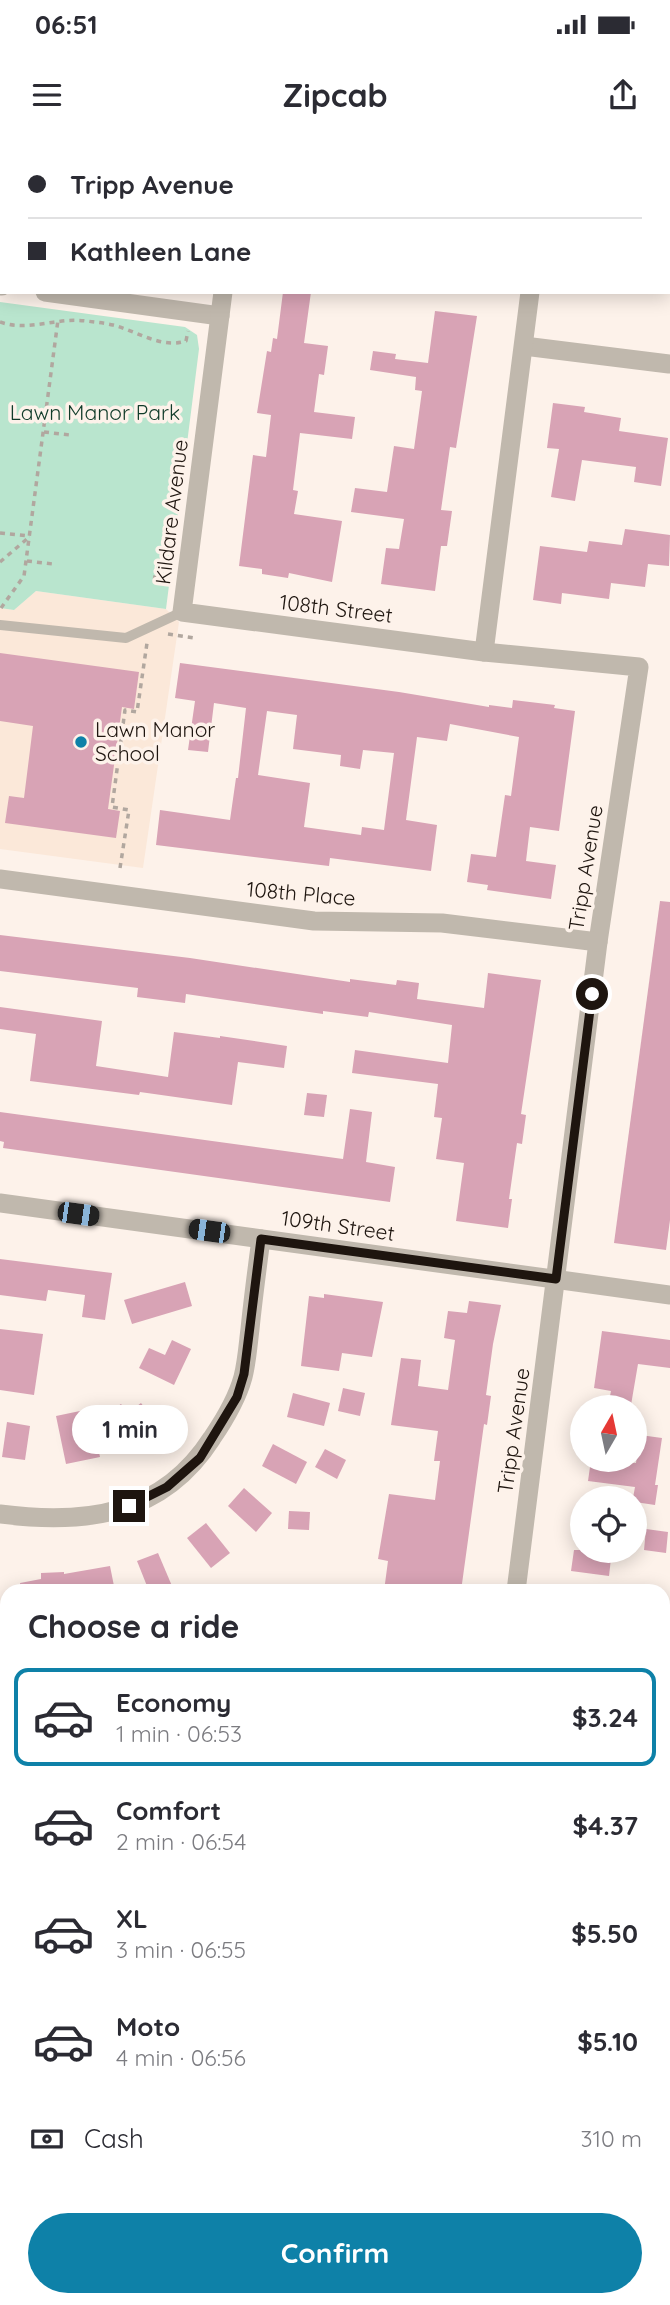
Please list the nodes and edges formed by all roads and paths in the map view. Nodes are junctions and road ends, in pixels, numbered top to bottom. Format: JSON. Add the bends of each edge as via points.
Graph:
{"nodes":[{"id":1,"x":60,"y":294,"type":"edge"},
{"id":2,"x":223,"y":294,"type":"edge"},
{"id":3,"x":530,"y":294,"type":"edge"},
{"id":4,"x":220,"y":316,"type":"junction"},
{"id":5,"x":58,"y":320,"type":"junction"},
{"id":6,"x":0,"y":323,"type":"edge"},
{"id":7,"x":188,"y":331,"type":"dead end"},
{"id":8,"x":524,"y":346,"type":"junction"},
{"id":9,"x":669,"y":364,"type":"edge"},
{"id":10,"x":44,"y":432,"type":"junction"},
{"id":11,"x":70,"y":435,"type":"dead end"},
{"id":12,"x":0,"y":533,"type":"edge"},
{"id":13,"x":30,"y":536,"type":"junction"},
{"id":14,"x":27,"y":561,"type":"junction"},
{"id":15,"x":0,"y":562,"type":"edge"},
{"id":16,"x":53,"y":564,"type":"dead end"},
{"id":17,"x":153,"y":577,"type":"dead end"},
{"id":18,"x":170,"y":580,"type":"dead end"},
{"id":19,"x":1,"y":608,"type":"edge"},
{"id":20,"x":182,"y":612,"type":"junction"},
{"id":21,"x":0,"y":625,"type":"edge"},
{"id":22,"x":160,"y":633,"type":"dead end"},
{"id":23,"x":154,"y":637,"type":"dead end"},
{"id":24,"x":194,"y":638,"type":"dead end"},
{"id":25,"x":484,"y":652,"type":"junction"},
{"id":26,"x":120,"y":868,"type":"dead end"},
{"id":27,"x":0,"y":879,"type":"edge"},
{"id":28,"x":598,"y":942,"type":"junction"},
{"id":29,"x":0,"y":1203,"type":"edge"},
{"id":30,"x":261,"y":1239,"type":"junction"},
{"id":31,"x":556,"y":1279,"type":"junction"},
{"id":32,"x":670,"y":1295,"type":"edge"},
{"id":33,"x":0,"y":1514,"type":"edge"},
{"id":34,"x":517,"y":1584,"type":"edge"}],
"edges":[{"from":1,"to":4,"type":"street"},
{"from":2,"to":4,"type":"street","name":"Kildare Avenue"},
{"from":3,"to":8,"type":"street"},
{"from":4,"to":20,"type":"street","name":"Kildare Avenue"},
{"from":5,"to":6,"type":"path","via":[[29,326]]},
{"from":5,"to":7,"type":"path","via":[[113,325],[178,343],[186,341]]},
{"from":5,"to":10,"type":"path"},
{"from":8,"to":9,"type":"street"},
{"from":8,"to":25,"type":"street"},
{"from":10,"to":11,"type":"path"},
{"from":10,"to":13,"type":"path"},
{"from":12,"to":13,"type":"path"},
{"from":13,"to":14,"type":"path"},
{"from":13,"to":15,"type":"path"},
{"from":14,"to":16,"type":"path"},
{"from":14,"to":19,"type":"path","via":[[24,576]]},
{"from":17,"to":18,"type":"path"},
{"from":20,"to":21,"type":"lane","via":[[126,638]]},
{"from":20,"to":25,"type":"street","name":"108th Street"},
{"from":22,"to":24,"type":"path"},
{"from":23,"to":26,"type":"path","via":[[147,641],[137,712],[125,710],[112,807],[129,810]]},
{"from":25,"to":28,"type":"street","name":"Tripp Avenue","via":[[639,667]]},
{"from":27,"to":28,"type":"street","name":"108th Place","via":[[314,921],[442,923]]},
{"from":28,"to":31,"type":"street","name":"Tripp Avenue"},
{"from":29,"to":30,"type":"street","name":"109th Street"},
{"from":30,"to":31,"type":"street","name":"109th Street"},
{"from":30,"to":33,"type":"street","via":[[244,1374],[237,1397],[200,1458],[167,1487],[114,1513],[70,1519]]},
{"from":31,"to":32,"type":"street","name":"109th Street"},
{"from":31,"to":34,"type":"street","name":"Tripp Avenue"}]}
